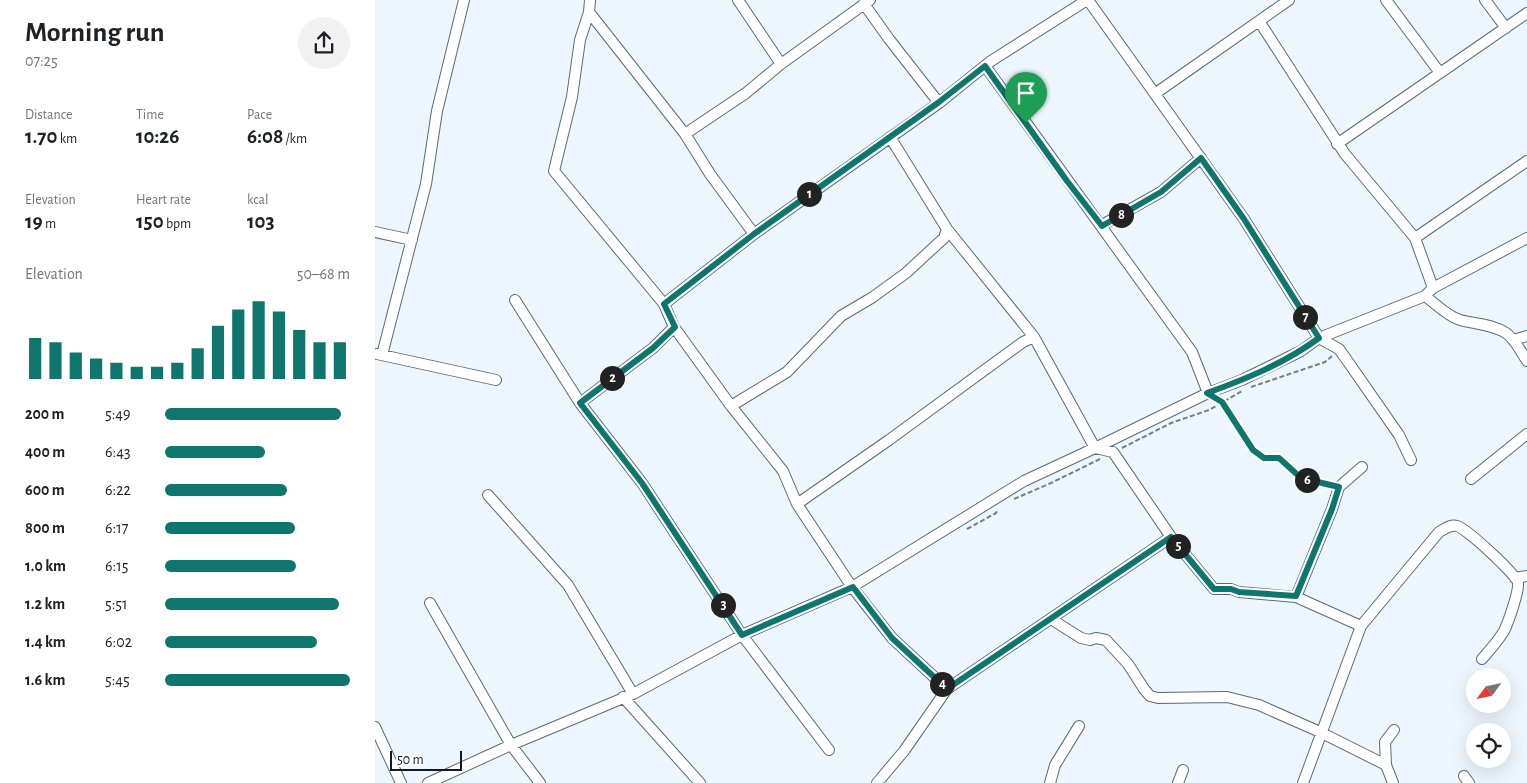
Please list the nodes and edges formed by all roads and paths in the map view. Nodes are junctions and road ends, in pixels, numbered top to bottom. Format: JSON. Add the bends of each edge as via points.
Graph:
{"nodes":[{"id":1,"x":464,"y":0,"type":"edge"},
{"id":2,"x":590,"y":0,"type":"edge"},
{"id":3,"x":738,"y":0,"type":"edge"},
{"id":4,"x":1088,"y":0,"type":"edge"},
{"id":5,"x":1289,"y":0,"type":"edge"},
{"id":6,"x":1386,"y":0,"type":"edge"},
{"id":7,"x":1485,"y":0,"type":"edge"},
{"id":8,"x":866,"y":1,"type":"edge"},
{"id":9,"x":589,"y":12,"type":"junction"},
{"id":10,"x":1527,"y":13,"type":"edge"},
{"id":11,"x":1259,"y":22,"type":"junction"},
{"id":12,"x":1506,"y":28,"type":"junction"},
{"id":13,"x":781,"y":64,"type":"junction"},
{"id":14,"x":985,"y":66,"type":"junction"},
{"id":15,"x":1440,"y":73,"type":"junction"},
{"id":16,"x":1155,"y":92,"type":"junction"},
{"id":17,"x":939,"y":102,"type":"junction"},
{"id":18,"x":685,"y":134,"type":"junction"},
{"id":19,"x":890,"y":137,"type":"junction"},
{"id":20,"x":1337,"y":144,"type":"junction"},
{"id":21,"x":1201,"y":158,"type":"junction"},
{"id":22,"x":1527,"y":161,"type":"edge"},
{"id":23,"x":1102,"y":226,"type":"junction"},
{"id":24,"x":947,"y":229,"type":"junction"},
{"id":25,"x":375,"y":232,"type":"edge"},
{"id":26,"x":754,"y":234,"type":"junction"},
{"id":27,"x":1415,"y":238,"type":"junction"},
{"id":28,"x":1527,"y":238,"type":"edge"},
{"id":29,"x":411,"y":240,"type":"junction"},
{"id":30,"x":1433,"y":288,"type":"junction"},
{"id":31,"x":1425,"y":296,"type":"junction"},
{"id":32,"x":515,"y":300,"type":"dead end"},
{"id":33,"x":664,"y":304,"type":"junction"},
{"id":34,"x":675,"y":327,"type":"junction"},
{"id":35,"x":1527,"y":336,"type":"edge"},
{"id":36,"x":1033,"y":337,"type":"junction"},
{"id":37,"x":1319,"y":338,"type":"junction"},
{"id":38,"x":1513,"y":340,"type":"junction"},
{"id":39,"x":1339,"y":349,"type":"junction"},
{"id":40,"x":378,"y":354,"type":"edge"},
{"id":41,"x":1527,"y":361,"type":"edge"},
{"id":42,"x":496,"y":380,"type":"dead end"},
{"id":43,"x":1207,"y":393,"type":"junction"},
{"id":44,"x":1222,"y":402,"type":"junction"},
{"id":45,"x":580,"y":403,"type":"junction"},
{"id":46,"x":731,"y":406,"type":"junction"},
{"id":47,"x":1527,"y":434,"type":"edge"},
{"id":48,"x":1095,"y":448,"type":"junction"},
{"id":49,"x":1113,"y":452,"type":"junction"},
{"id":50,"x":1411,"y":460,"type":"dead end"},
{"id":51,"x":1363,"y":467,"type":"dead end"},
{"id":52,"x":1471,"y":479,"type":"dead end"},
{"id":53,"x":1339,"y":487,"type":"junction"},
{"id":54,"x":488,"y":495,"type":"dead end"},
{"id":55,"x":1009,"y":501,"type":"dead end"},
{"id":56,"x":797,"y":504,"type":"junction"},
{"id":57,"x":1002,"y":504,"type":"dead end"},
{"id":58,"x":967,"y":530,"type":"dead end"},
{"id":59,"x":1171,"y":537,"type":"junction"},
{"id":60,"x":1527,"y":576,"type":"edge"},
{"id":61,"x":1515,"y":578,"type":"junction"},
{"id":62,"x":853,"y":587,"type":"junction"},
{"id":63,"x":1296,"y":596,"type":"junction"},
{"id":64,"x":430,"y":603,"type":"dead end"},
{"id":65,"x":1051,"y":620,"type":"junction"},
{"id":66,"x":1361,"y":626,"type":"junction"},
{"id":67,"x":742,"y":635,"type":"junction"},
{"id":68,"x":1482,"y":659,"type":"dead end"},
{"id":69,"x":947,"y":689,"type":"junction"},
{"id":70,"x":628,"y":696,"type":"junction"},
{"id":71,"x":1079,"y":726,"type":"dead end"},
{"id":72,"x":375,"y":727,"type":"edge"},
{"id":73,"x":1394,"y":730,"type":"dead end"},
{"id":74,"x":1321,"y":732,"type":"junction"},
{"id":75,"x":511,"y":745,"type":"junction"},
{"id":76,"x":829,"y":750,"type":"dead end"},
{"id":77,"x":1386,"y":765,"type":"junction"},
{"id":78,"x":1183,"y":770,"type":"dead end"},
{"id":79,"x":401,"y":783,"type":"edge"},
{"id":80,"x":428,"y":783,"type":"edge"},
{"id":81,"x":541,"y":783,"type":"edge"},
{"id":82,"x":700,"y":783,"type":"edge"},
{"id":83,"x":877,"y":783,"type":"edge"},
{"id":84,"x":1050,"y":783,"type":"edge"},
{"id":85,"x":1178,"y":783,"type":"edge"},
{"id":86,"x":1303,"y":783,"type":"edge"},
{"id":87,"x":1393,"y":783,"type":"edge"}],
"edges":[{"from":1,"to":29,"type":"street","via":[[437,111],[426,184]]},
{"from":2,"to":9,"type":"street"},
{"from":3,"to":13,"type":"street"},
{"from":4,"to":14,"type":"street"},
{"from":4,"to":16,"type":"street"},
{"from":5,"to":11,"type":"street"},
{"from":6,"to":15,"type":"street"},
{"from":7,"to":12,"type":"street"},
{"from":8,"to":13,"type":"street"},
{"from":8,"to":17,"type":"street","via":[[889,39]]},
{"from":9,"to":18,"type":"street"},
{"from":9,"to":33,"type":"street","via":[[580,40],[572,97],[554,171]]},
{"from":10,"to":12,"type":"street"},
{"from":11,"to":16,"type":"street"},
{"from":11,"to":20,"type":"street"},
{"from":12,"to":15,"type":"street"},
{"from":13,"to":18,"type":"street","via":[[746,93]]},
{"from":14,"to":17,"type":"street"},
{"from":14,"to":23,"type":"street"},
{"from":15,"to":20,"type":"street"},
{"from":16,"to":21,"type":"street"},
{"from":17,"to":19,"type":"street"},
{"from":18,"to":26,"type":"street"},
{"from":19,"to":24,"type":"street"},
{"from":19,"to":26,"type":"street"},
{"from":20,"to":27,"type":"street"},
{"from":21,"to":23,"type":"street","via":[[1161,192]]},
{"from":21,"to":37,"type":"street","via":[[1244,219]]},
{"from":22,"to":27,"type":"street"},
{"from":23,"to":43,"type":"street","via":[[1192,352]]},
{"from":24,"to":36,"type":"street"},
{"from":24,"to":46,"type":"street","via":[[944,238],[906,273],[841,316],[787,372]]},
{"from":25,"to":29,"type":"street"},
{"from":26,"to":33,"type":"street"},
{"from":27,"to":30,"type":"street"},
{"from":28,"to":30,"type":"street"},
{"from":29,"to":40,"type":"street"},
{"from":30,"to":31,"type":"street"},
{"from":31,"to":37,"type":"street"},
{"from":31,"to":38,"type":"street","via":[[1459,320],[1483,324],[1506,333]]},
{"from":32,"to":45,"type":"street"},
{"from":33,"to":34,"type":"street"},
{"from":34,"to":45,"type":"street","via":[[653,348]]},
{"from":34,"to":46,"type":"street"},
{"from":35,"to":38,"type":"street"},
{"from":36,"to":48,"type":"street"},
{"from":36,"to":56,"type":"street"},
{"from":37,"to":39,"type":"street"},
{"from":37,"to":43,"type":"street","via":[[1294,355]]},
{"from":38,"to":41,"type":"street"},
{"from":39,"to":44,"type":"path","via":[[1325,362],[1248,388]]},
{"from":39,"to":50,"type":"street","via":[[1399,435]]},
{"from":40,"to":42,"type":"street"},
{"from":43,"to":44,"type":"path"},
{"from":43,"to":48,"type":"street"},
{"from":44,"to":49,"type":"path"},
{"from":44,"to":53,"type":"path","via":[[1253,450],[1264,458],[1279,458],[1301,478]]},
{"from":45,"to":67,"type":"street","via":[[642,483]]},
{"from":46,"to":56,"type":"street","via":[[783,471]]},
{"from":47,"to":52,"type":"street"},
{"from":48,"to":49,"type":"street"},
{"from":48,"to":62,"type":"street","via":[[1024,481]]},
{"from":49,"to":55,"type":"path"},
{"from":49,"to":59,"type":"street"},
{"from":51,"to":53,"type":"street"},
{"from":53,"to":63,"type":"street"},
{"from":54,"to":70,"type":"street","via":[[568,585]]},
{"from":56,"to":62,"type":"street"},
{"from":57,"to":58,"type":"path","via":[[996,513]]},
{"from":59,"to":63,"type":"street","via":[[1214,589]]},
{"from":59,"to":65,"type":"street"},
{"from":60,"to":61,"type":"street"},
{"from":61,"to":66,"type":"street","via":[[1463,528],[1449,526],[1439,532]]},
{"from":61,"to":68,"type":"street","via":[[1518,584],[1505,630]]},
{"from":62,"to":67,"type":"street"},
{"from":62,"to":69,"type":"street","via":[[892,638]]},
{"from":63,"to":66,"type":"street"},
{"from":64,"to":75,"type":"street"},
{"from":65,"to":69,"type":"street"},
{"from":65,"to":74,"type":"street","via":[[1081,638],[1106,640],[1150,696],[1227,697],[1259,705]]},
{"from":66,"to":74,"type":"street"},
{"from":67,"to":70,"type":"street"},
{"from":67,"to":76,"type":"street"},
{"from":69,"to":83,"type":"street","via":[[904,751]]},
{"from":70,"to":75,"type":"street"},
{"from":70,"to":82,"type":"street"},
{"from":71,"to":84,"type":"street","via":[[1055,765]]},
{"from":72,"to":79,"type":"street"},
{"from":73,"to":77,"type":"street","via":[[1385,742]]},
{"from":74,"to":77,"type":"street"},
{"from":74,"to":86,"type":"street"},
{"from":75,"to":80,"type":"street"},
{"from":75,"to":81,"type":"street"},
{"from":77,"to":87,"type":"street"},
{"from":78,"to":85,"type":"street"}]}
